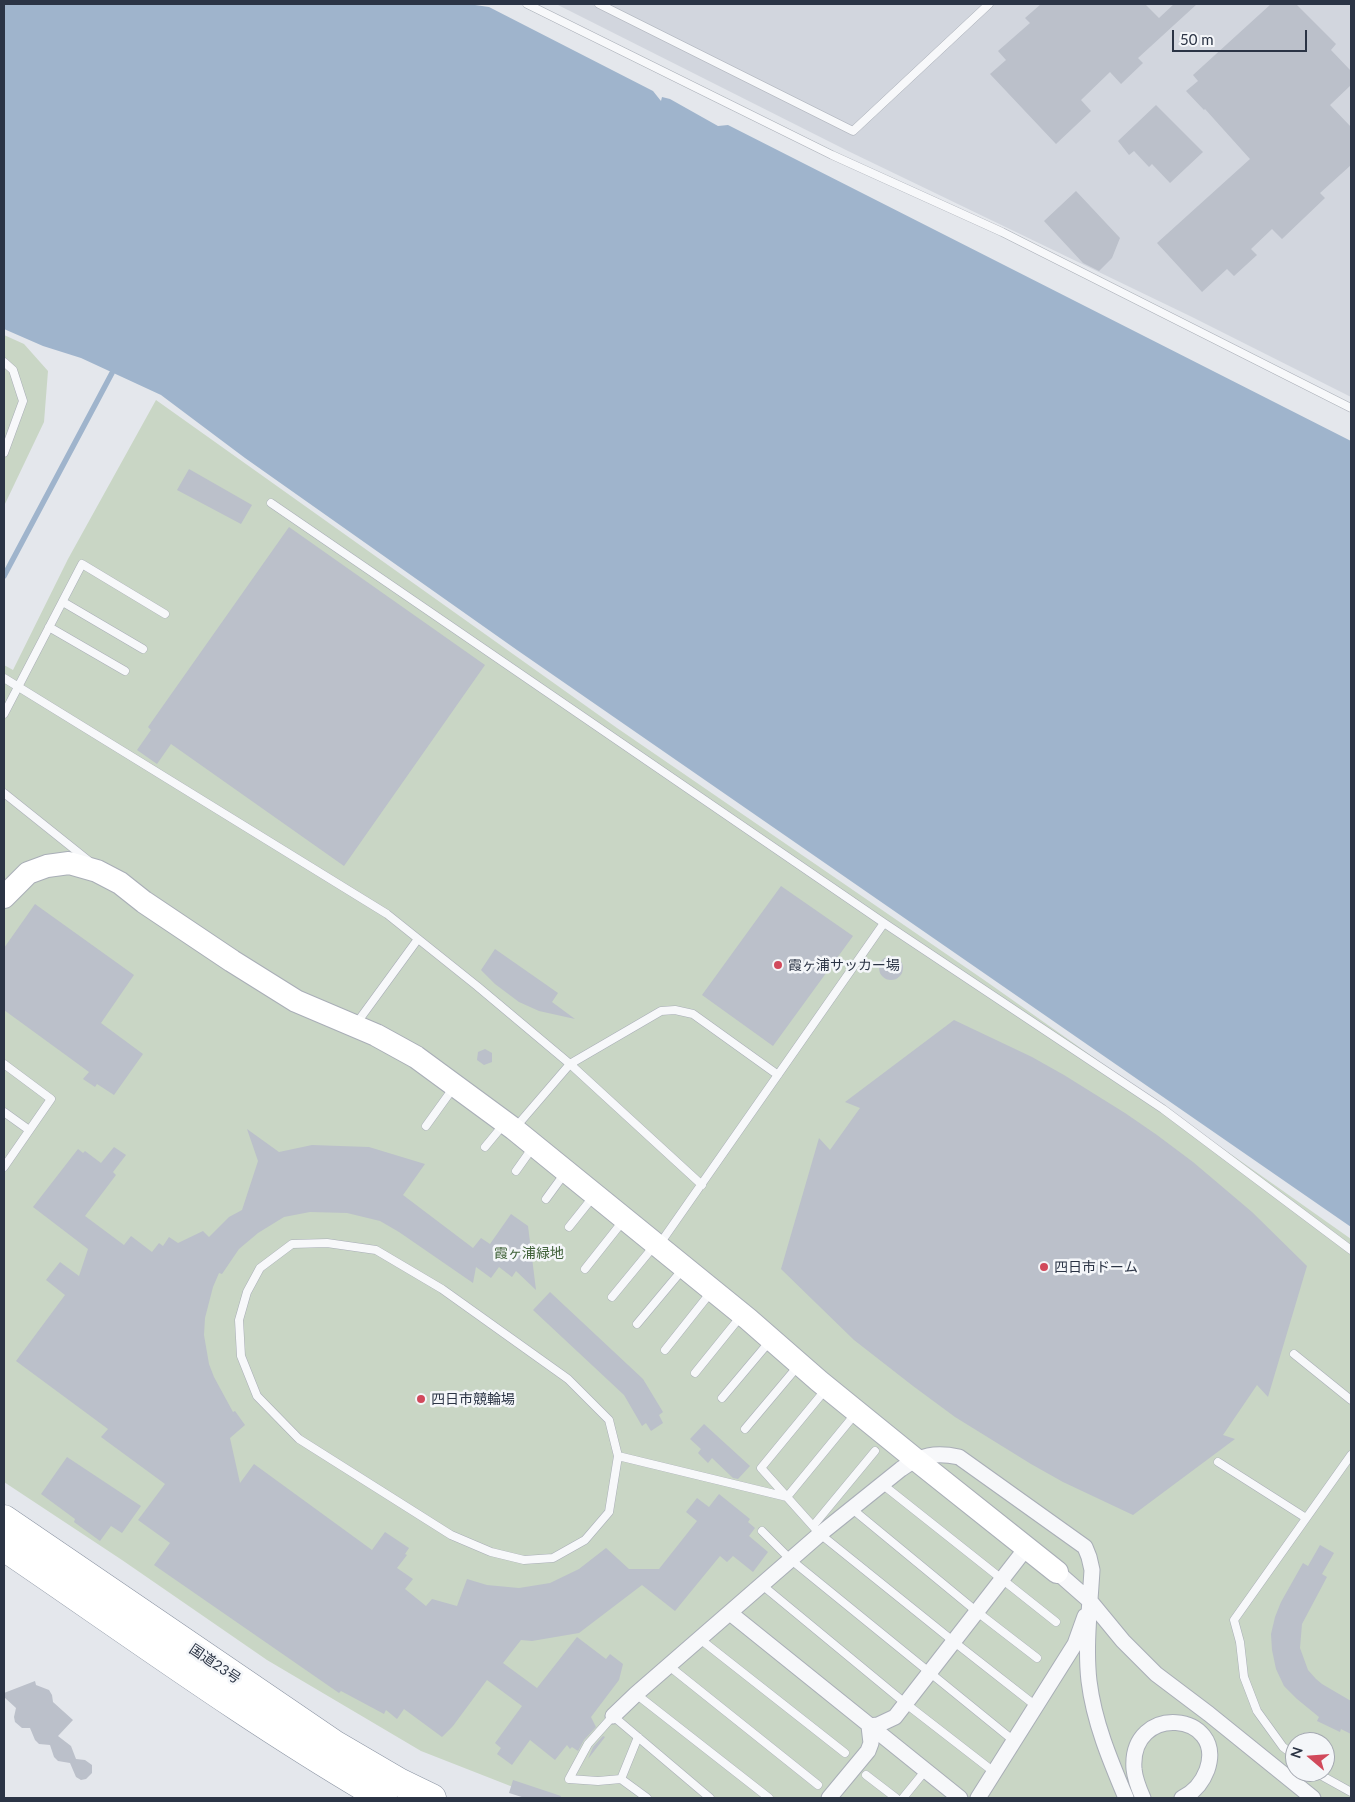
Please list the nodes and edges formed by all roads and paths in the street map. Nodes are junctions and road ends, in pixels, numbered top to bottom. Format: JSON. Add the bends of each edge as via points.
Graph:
{"nodes":[{"id":1,"x":527,"y":4,"type":"edge"},
{"id":2,"x":599,"y":4,"type":"edge"},
{"id":3,"x":989,"y":4,"type":"edge"},
{"id":4,"x":539,"y":6,"type":"edge"},
{"id":5,"x":4,"y":362,"type":"edge"},
{"id":6,"x":1351,"y":408,"type":"edge"},
{"id":7,"x":4,"y":453,"type":"edge"},
{"id":8,"x":271,"y":503,"type":"dead end"},
{"id":9,"x":63,"y":602,"type":"junction"},
{"id":10,"x":165,"y":614,"type":"dead end"},
{"id":11,"x":49,"y":627,"type":"junction"},
{"id":12,"x":143,"y":650,"type":"dead end"},
{"id":13,"x":125,"y":671,"type":"dead end"},
{"id":14,"x":7,"y":680,"type":"edge"},
{"id":15,"x":18,"y":687,"type":"junction"},
{"id":16,"x":4,"y":714,"type":"edge"},
{"id":17,"x":4,"y":793,"type":"edge"},
{"id":18,"x":110,"y":878,"type":"junction"},
{"id":19,"x":4,"y":897,"type":"edge"},
{"id":20,"x":884,"y":923,"type":"junction"},
{"id":21,"x":418,"y":939,"type":"junction"},
{"id":22,"x":355,"y":1026,"type":"junction"},
{"id":23,"x":4,"y":1064,"type":"edge"},
{"id":24,"x":570,"y":1064,"type":"junction"},
{"id":25,"x":778,"y":1075,"type":"junction"},
{"id":26,"x":455,"y":1085,"type":"junction"},
{"id":27,"x":4,"y":1112,"type":"edge"},
{"id":28,"x":426,"y":1126,"type":"dead end"},
{"id":29,"x":509,"y":1126,"type":"junction"},
{"id":30,"x":29,"y":1130,"type":"junction"},
{"id":31,"x":534,"y":1146,"type":"junction"},
{"id":32,"x":485,"y":1147,"type":"dead end"},
{"id":33,"x":4,"y":1164,"type":"edge"},
{"id":34,"x":516,"y":1171,"type":"dead end"},
{"id":35,"x":566,"y":1172,"type":"junction"},
{"id":36,"x":702,"y":1186,"type":"junction"},
{"id":37,"x":595,"y":1196,"type":"junction"},
{"id":38,"x":546,"y":1198,"type":"dead end"},
{"id":39,"x":625,"y":1220,"type":"junction"},
{"id":40,"x":568,"y":1226,"type":"dead end"},
{"id":41,"x":657,"y":1245,"type":"junction"},
{"id":42,"x":1351,"y":1250,"type":"edge"},
{"id":43,"x":685,"y":1268,"type":"junction"},
{"id":44,"x":585,"y":1269,"type":"dead end"},
{"id":45,"x":713,"y":1291,"type":"junction"},
{"id":46,"x":612,"y":1297,"type":"dead end"},
{"id":47,"x":742,"y":1315,"type":"junction"},
{"id":48,"x":637,"y":1324,"type":"dead end"},
{"id":49,"x":771,"y":1340,"type":"junction"},
{"id":50,"x":665,"y":1350,"type":"dead end"},
{"id":51,"x":1294,"y":1354,"type":"dead end"},
{"id":52,"x":799,"y":1364,"type":"junction"},
{"id":53,"x":695,"y":1372,"type":"dead end"},
{"id":54,"x":827,"y":1388,"type":"junction"},
{"id":55,"x":722,"y":1398,"type":"dead end"},
{"id":56,"x":1351,"y":1400,"type":"edge"},
{"id":57,"x":857,"y":1412,"type":"junction"},
{"id":58,"x":745,"y":1429,"type":"dead end"},
{"id":59,"x":875,"y":1451,"type":"dead end"},
{"id":60,"x":1351,"y":1455,"type":"edge"},
{"id":61,"x":618,"y":1456,"type":"junction"},
{"id":62,"x":915,"y":1459,"type":"junction"},
{"id":63,"x":1218,"y":1462,"type":"dead end"},
{"id":64,"x":882,"y":1484,"type":"junction"},
{"id":65,"x":787,"y":1497,"type":"junction"},
{"id":66,"x":852,"y":1508,"type":"junction"},
{"id":67,"x":1306,"y":1518,"type":"junction"},
{"id":68,"x":4,"y":1519,"type":"edge"},
{"id":69,"x":816,"y":1530,"type":"junction"},
{"id":70,"x":762,"y":1531,"type":"dead end"},
{"id":71,"x":4,"y":1547,"type":"edge"},
{"id":72,"x":1027,"y":1547,"type":"junction"},
{"id":73,"x":790,"y":1559,"type":"junction"},
{"id":74,"x":1057,"y":1572,"type":"joint"},
{"id":75,"x":1001,"y":1579,"type":"junction"},
{"id":76,"x":762,"y":1585,"type":"junction"},
{"id":77,"x":1090,"y":1601,"type":"junction"},
{"id":78,"x":976,"y":1611,"type":"junction"},
{"id":79,"x":730,"y":1613,"type":"junction"},
{"id":80,"x":1056,"y":1622,"type":"dead end"},
{"id":81,"x":700,"y":1639,"type":"junction"},
{"id":82,"x":953,"y":1641,"type":"junction"},
{"id":83,"x":1037,"y":1658,"type":"dead end"},
{"id":84,"x":669,"y":1666,"type":"junction"},
{"id":85,"x":929,"y":1672,"type":"junction"},
{"id":86,"x":636,"y":1694,"type":"junction"},
{"id":87,"x":905,"y":1702,"type":"junction"},
{"id":88,"x":1036,"y":1706,"type":"junction"},
{"id":89,"x":613,"y":1716,"type":"junction"},
{"id":90,"x":869,"y":1726,"type":"junction"},
{"id":91,"x":638,"y":1738,"type":"junction"},
{"id":92,"x":1014,"y":1741,"type":"junction"},
{"id":93,"x":1285,"y":1748,"type":"edge"},
{"id":94,"x":845,"y":1753,"type":"dead end"},
{"id":95,"x":925,"y":1771,"type":"junction"},
{"id":96,"x":994,"y":1772,"type":"junction"},
{"id":97,"x":866,"y":1775,"type":"dead end"},
{"id":98,"x":621,"y":1779,"type":"junction"},
{"id":99,"x":1333,"y":1782,"type":"edge"},
{"id":100,"x":818,"y":1785,"type":"dead end"},
{"id":101,"x":1351,"y":1792,"type":"edge"},
{"id":102,"x":383,"y":1798,"type":"edge"},
{"id":103,"x":432,"y":1798,"type":"edge"},
{"id":104,"x":647,"y":1798,"type":"edge"},
{"id":105,"x":710,"y":1798,"type":"edge"},
{"id":106,"x":769,"y":1798,"type":"edge"},
{"id":107,"x":829,"y":1798,"type":"edge"},
{"id":108,"x":896,"y":1798,"type":"edge"},
{"id":109,"x":903,"y":1798,"type":"edge"},
{"id":110,"x":960,"y":1798,"type":"edge"},
{"id":111,"x":978,"y":1798,"type":"edge"},
{"id":112,"x":1126,"y":1798,"type":"edge"},
{"id":113,"x":1143,"y":1798,"type":"edge"},
{"id":114,"x":1182,"y":1798,"type":"edge"},
{"id":115,"x":1313,"y":1798,"type":"edge"}],
"edges":[{"from":1,"to":4,"type":"lane"},
{"from":2,"to":3,"type":"lane","via":[[853,131]]},
{"from":4,"to":6,"type":"lane","via":[[832,156],[1002,232]]},
{"from":5,"to":7,"type":"lane","via":[[13,370],[23,400]]},
{"from":8,"to":20,"type":"lane"},
{"from":9,"to":10,"type":"lane","via":[[82,564]]},
{"from":9,"to":11,"type":"lane"},
{"from":9,"to":12,"type":"lane"},
{"from":11,"to":13,"type":"lane"},
{"from":11,"to":15,"type":"lane"},
{"from":14,"to":15,"type":"lane"},
{"from":15,"to":16,"type":"lane"},
{"from":15,"to":21,"type":"lane","via":[[387,914]]},
{"from":17,"to":18,"type":"lane"},
{"from":18,"to":19,"type":"street","via":[[69,863],[47,866],[28,873]]},
{"from":18,"to":22,"type":"street","via":[[296,1001]]},
{"from":20,"to":25,"type":"lane"},
{"from":20,"to":42,"type":"lane","via":[[1163,1109]]},
{"from":21,"to":22,"type":"lane"},
{"from":21,"to":24,"type":"lane"},
{"from":22,"to":26,"type":"street","via":[[416,1057]]},
{"from":23,"to":30,"type":"lane","via":[[51,1099]]},
{"from":24,"to":25,"type":"lane","via":[[661,1011],[675,1010],[693,1014]]},
{"from":24,"to":29,"type":"lane"},
{"from":24,"to":36,"type":"lane"},
{"from":25,"to":36,"type":"lane"},
{"from":26,"to":28,"type":"lane"},
{"from":26,"to":29,"type":"street"},
{"from":27,"to":30,"type":"lane"},
{"from":29,"to":31,"type":"street"},
{"from":29,"to":32,"type":"lane"},
{"from":30,"to":33,"type":"lane"},
{"from":31,"to":34,"type":"lane"},
{"from":31,"to":35,"type":"street"},
{"from":35,"to":37,"type":"street"},
{"from":35,"to":38,"type":"lane"},
{"from":36,"to":41,"type":"lane"},
{"from":37,"to":39,"type":"street"},
{"from":37,"to":40,"type":"lane"},
{"from":39,"to":41,"type":"street"},
{"from":39,"to":44,"type":"lane"},
{"from":41,"to":43,"type":"street"},
{"from":41,"to":46,"type":"lane"},
{"from":43,"to":45,"type":"street"},
{"from":43,"to":48,"type":"lane"},
{"from":45,"to":47,"type":"street"},
{"from":45,"to":50,"type":"lane"},
{"from":47,"to":49,"type":"street"},
{"from":47,"to":53,"type":"lane"},
{"from":49,"to":52,"type":"street"},
{"from":49,"to":55,"type":"lane"},
{"from":51,"to":56,"type":"lane"},
{"from":52,"to":54,"type":"street"},
{"from":52,"to":58,"type":"lane"},
{"from":54,"to":57,"type":"street"},
{"from":54,"to":65,"type":"lane","via":[[761,1468]]},
{"from":57,"to":62,"type":"street"},
{"from":57,"to":65,"type":"lane"},
{"from":59,"to":69,"type":"lane"},
{"from":60,"to":67,"type":"lane"},
{"from":61,"to":61,"type":"lane","via":[[609,1512],[585,1540],[553,1558],[524,1560],[491,1552],[451,1535],[299,1439],[257,1396],[241,1356],[239,1320],[247,1292],[260,1268],[292,1244],[327,1243],[376,1250],[442,1289],[568,1379],[609,1420]]},
{"from":61,"to":65,"type":"lane"},
{"from":62,"to":64,"type":"street"},
{"from":62,"to":72,"type":"street"},
{"from":62,"to":77,"type":"street","via":[[934,1454],[959,1457],[1085,1547],[1092,1570]]},
{"from":63,"to":67,"type":"lane"},
{"from":64,"to":66,"type":"street"},
{"from":64,"to":75,"type":"lane"},
{"from":65,"to":69,"type":"lane"},
{"from":66,"to":69,"type":"street"},
{"from":66,"to":78,"type":"lane"},
{"from":67,"to":93,"type":"lane","via":[[1234,1620],[1244,1677],[1257,1711]]},
{"from":68,"to":103,"type":"highway","name":"国道23号","via":[[334,1744]]},
{"from":69,"to":73,"type":"street"},
{"from":69,"to":82,"type":"lane"},
{"from":70,"to":73,"type":"lane"},
{"from":71,"to":102,"type":"highway","name":"国道23号","via":[[266,1726]]},
{"from":72,"to":74,"type":"street"},
{"from":72,"to":75,"type":"street"},
{"from":73,"to":76,"type":"street"},
{"from":73,"to":85,"type":"lane"},
{"from":74,"to":77,"type":"street"},
{"from":75,"to":78,"type":"street"},
{"from":75,"to":80,"type":"lane"},
{"from":76,"to":79,"type":"street"},
{"from":76,"to":87,"type":"lane"},
{"from":77,"to":88,"type":"street","via":[[1075,1644]]},
{"from":77,"to":112,"type":"street","via":[[1088,1661],[1092,1702],[1104,1744]]},
{"from":77,"to":115,"type":"street","via":[[1156,1674]]},
{"from":78,"to":82,"type":"street"},
{"from":78,"to":83,"type":"lane"},
{"from":79,"to":81,"type":"street"},
{"from":79,"to":90,"type":"street"},
{"from":81,"to":84,"type":"street"},
{"from":81,"to":94,"type":"lane"},
{"from":82,"to":85,"type":"street"},
{"from":82,"to":88,"type":"lane"},
{"from":84,"to":86,"type":"street"},
{"from":84,"to":100,"type":"lane"},
{"from":85,"to":87,"type":"street"},
{"from":85,"to":92,"type":"lane"},
{"from":86,"to":89,"type":"street"},
{"from":86,"to":106,"type":"lane"},
{"from":87,"to":90,"type":"street","via":[[888,1722]]},
{"from":87,"to":96,"type":"lane"},
{"from":88,"to":92,"type":"street"},
{"from":89,"to":91,"type":"lane"},
{"from":89,"to":98,"type":"lane","via":[[588,1744],[569,1779]]},
{"from":90,"to":95,"type":"street"},
{"from":90,"to":107,"type":"street","via":[[871,1743],[868,1751]]},
{"from":91,"to":98,"type":"lane"},
{"from":91,"to":105,"type":"lane"},
{"from":92,"to":96,"type":"street"},
{"from":95,"to":109,"type":"lane"},
{"from":95,"to":110,"type":"street"},
{"from":96,"to":111,"type":"street"},
{"from":97,"to":108,"type":"lane"},
{"from":98,"to":104,"type":"lane"},
{"from":99,"to":101,"type":"lane"},
{"from":113,"to":114,"type":"street","via":[[1134,1770],[1134,1756],[1145,1732],[1166,1722],[1190,1725],[1207,1741],[1210,1752],[1204,1778],[1197,1789]]}]}
